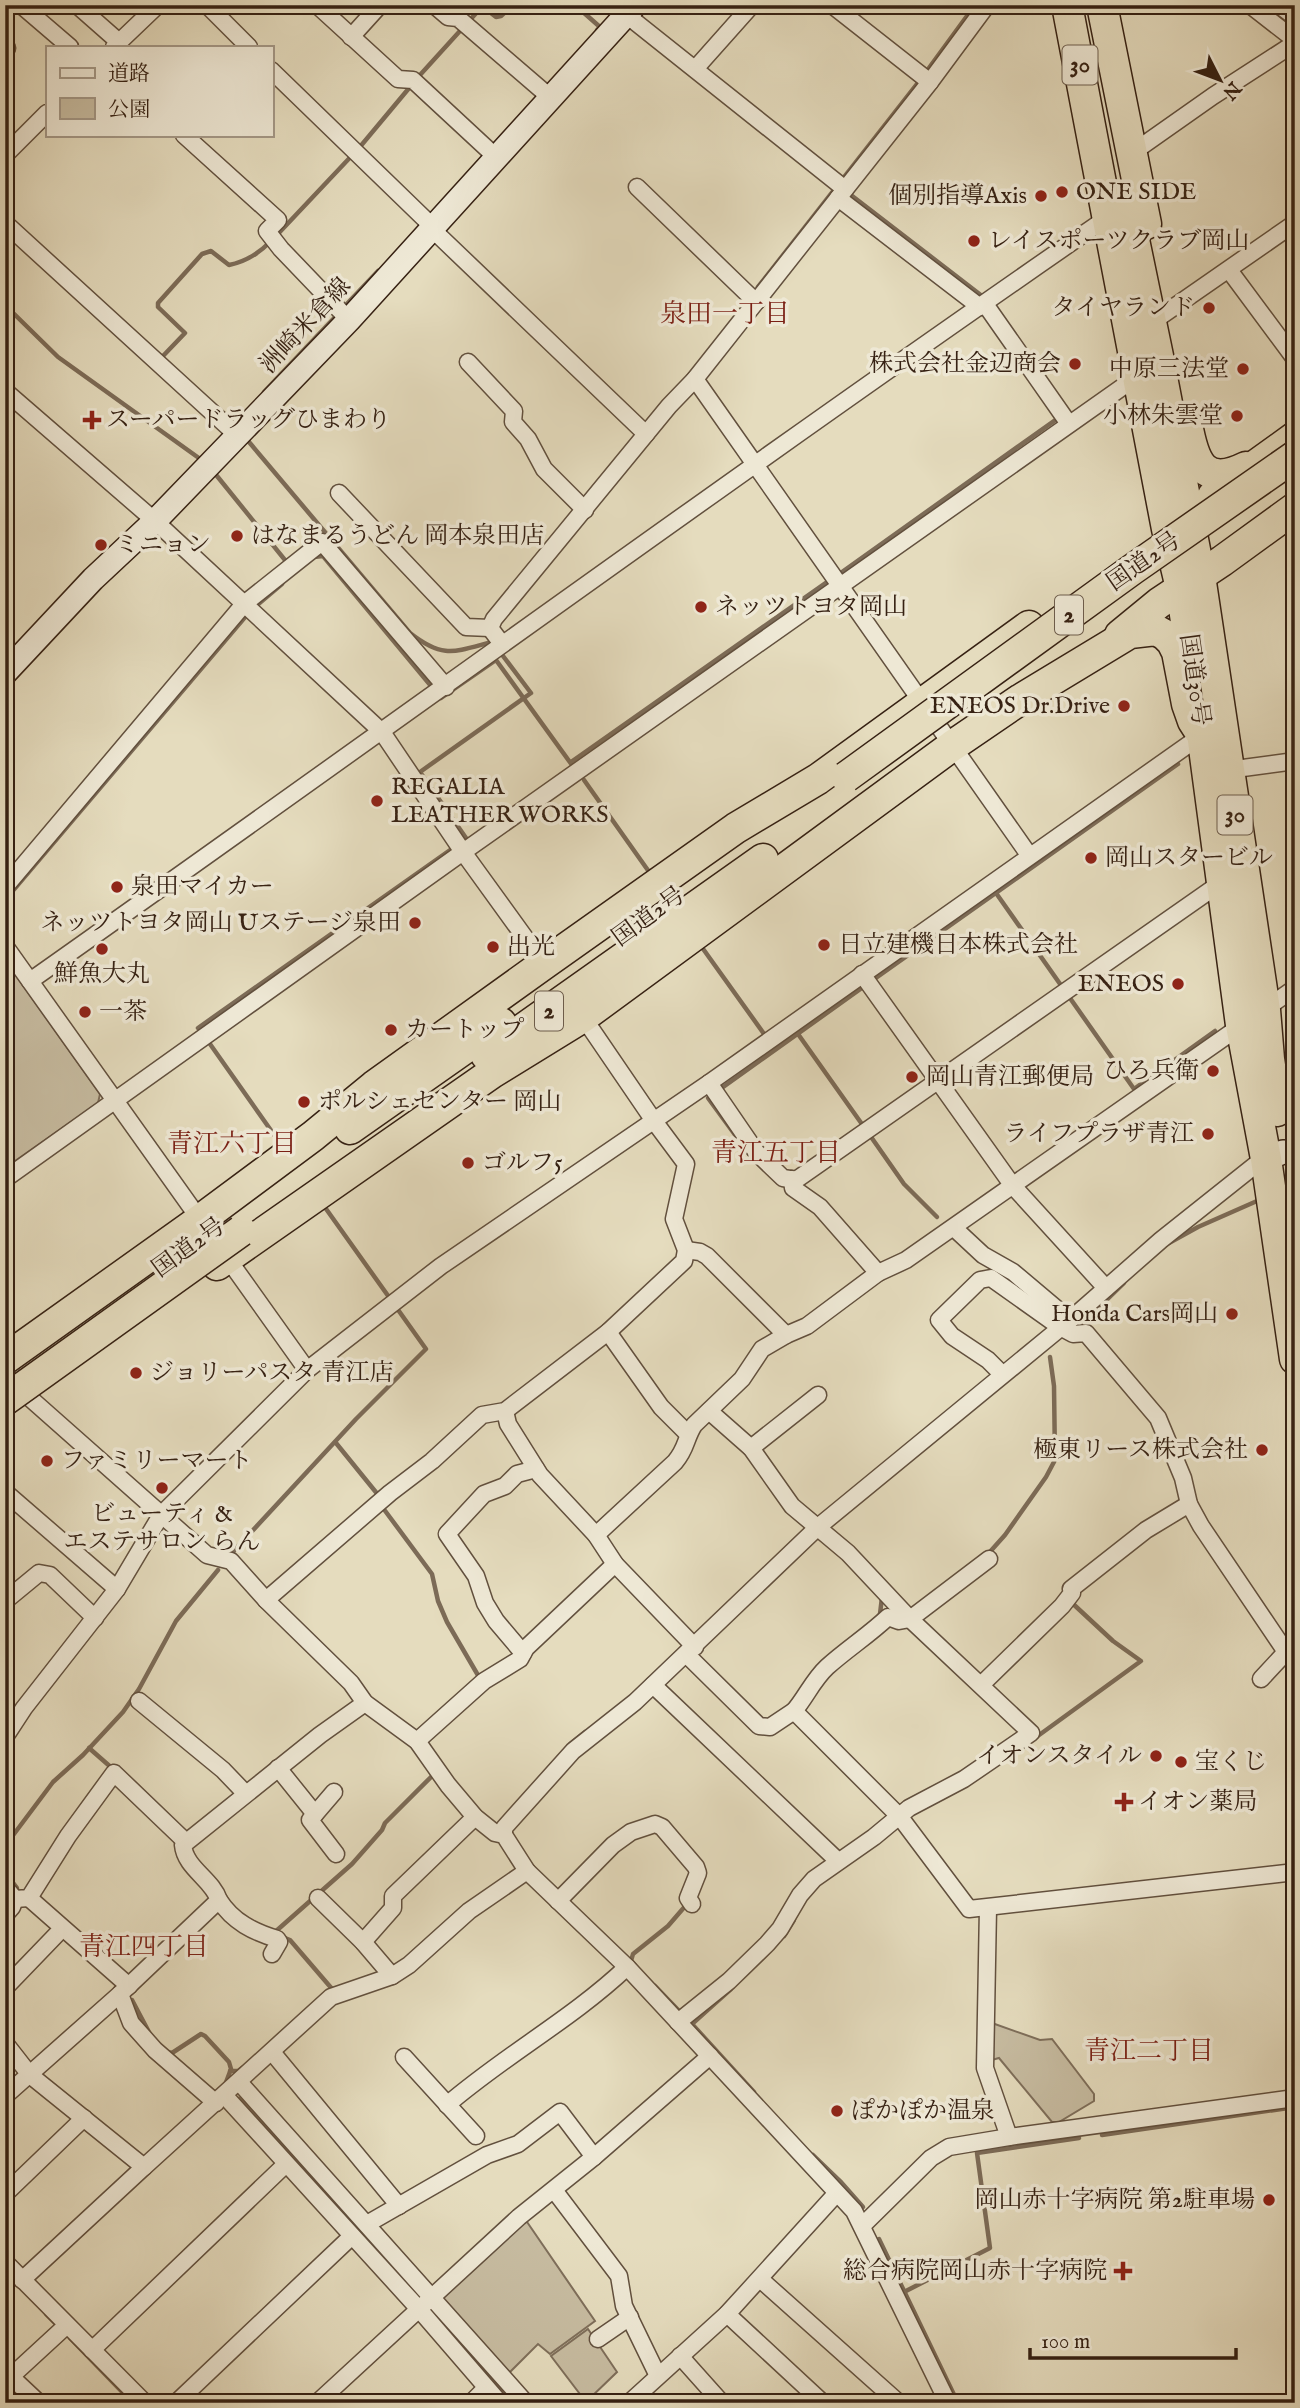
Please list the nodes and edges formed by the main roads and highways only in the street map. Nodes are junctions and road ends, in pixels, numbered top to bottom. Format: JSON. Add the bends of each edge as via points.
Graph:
{"nodes":[{"id":1,"x":1053,"y":5,"type":"edge"},
{"id":2,"x":1067,"y":5,"type":"edge"},
{"id":3,"x":1086,"y":5,"type":"edge"},
{"id":4,"x":1102,"y":5,"type":"edge"},
{"id":5,"x":626,"y":9,"type":"edge"},
{"id":6,"x":1100,"y":124,"type":"junction"},
{"id":7,"x":1148,"y":366,"type":"junction"},
{"id":8,"x":1289,"y":448,"type":"edge"},
{"id":9,"x":1295,"y":480,"type":"edge"},
{"id":10,"x":1292,"y":516,"type":"edge"},
{"id":11,"x":1177,"y":522,"type":"junction"},
{"id":12,"x":1190,"y":582,"type":"junction"},
{"id":13,"x":1106,"y":646,"type":"junction"},
{"id":14,"x":5,"y":673,"type":"edge"},
{"id":15,"x":1202,"y":735,"type":"junction"},
{"id":16,"x":851,"y":784,"type":"junction"},
{"id":17,"x":742,"y":874,"type":"junction"},
{"id":18,"x":1258,"y":1020,"type":"junction"},
{"id":19,"x":479,"y":1039,"type":"junction"},
{"id":20,"x":492,"y":1073,"type":"junction"},
{"id":21,"x":1295,"y":1102,"type":"edge"},
{"id":22,"x":313,"y":1136,"type":"junction"},
{"id":23,"x":1285,"y":1160,"type":"edge"},
{"id":24,"x":236,"y":1224,"type":"junction"},
{"id":25,"x":1295,"y":1235,"type":"edge"},
{"id":26,"x":5,"y":1359,"type":"edge"},
{"id":27,"x":1295,"y":1359,"type":"edge"},
{"id":28,"x":5,"y":1378,"type":"edge"},
{"id":29,"x":13,"y":1405,"type":"edge"}],
"edges":[{"from":1,"to":7,"type":"highway","via":[[1116,306]]},
{"from":2,"to":6,"type":"highway","name":"国道30号","number":"30"},
{"from":3,"to":6,"type":"highway","name":"国道30号","number":"30"},
{"from":4,"to":7,"type":"highway","via":[[1161,316]]},
{"from":5,"to":14,"type":"main road","name":"洲崎米倉線","via":[[551,98],[343,314],[238,436]]},
{"from":6,"to":7,"type":"highway","name":"国道30号","number":"30"},
{"from":7,"to":8,"type":"highway","via":[[1179,377],[1194,452],[1199,463],[1217,476]]},
{"from":7,"to":11,"type":"highway","name":"国道30号","number":"30"},
{"from":8,"to":11,"type":"highway"},
{"from":8,"to":16,"type":"highway","name":"国道2号","number":"2","bridge":true},
{"from":9,"to":16,"type":"highway","name":"国道2号","number":"2"},
{"from":10,"to":12,"type":"highway"},
{"from":11,"to":12,"type":"highway","name":"国道30号","number":"30"},
{"from":11,"to":22,"type":"highway","via":[[818,779],[736,828],[544,964],[374,1086]]},
{"from":12,"to":13,"type":"highway"},
{"from":12,"to":15,"type":"highway","name":"国道30号","number":"30"},
{"from":12,"to":18,"type":"highway","name":"国道30号","number":"30","via":[[1228,770]]},
{"from":13,"to":15,"type":"highway","via":[[1142,630],[1166,635],[1177,652],[1187,704]]},
{"from":13,"to":20,"type":"highway","via":[[952,746],[583,1017]]},
{"from":15,"to":18,"type":"highway","name":"国道30号","number":"30","via":[[1222,882]]},
{"from":16,"to":17,"type":"highway","name":"国道2号","number":"2"},
{"from":16,"to":19,"type":"highway","name":"国道2号","number":"2"},
{"from":17,"to":20,"type":"highway","via":[[670,940],[535,1036]]},
{"from":17,"to":24,"type":"highway","name":"国道2号","number":"2"},
{"from":18,"to":21,"type":"highway"},
{"from":18,"to":23,"type":"highway","name":"国道30号","number":"30"},
{"from":19,"to":22,"type":"highway","via":[[448,1048]]},
{"from":19,"to":24,"type":"highway","name":"国道2号","number":"2","via":[[352,1127]]},
{"from":20,"to":29,"type":"highway"},
{"from":22,"to":26,"type":"highway"},
{"from":23,"to":25,"type":"highway","name":"国道30号","number":"30"},
{"from":23,"to":27,"type":"highway","name":"国道30号","number":"30"},
{"from":24,"to":28,"type":"highway","name":"国道2号","number":"2"},
{"from":24,"to":29,"type":"highway","name":"国道2号","number":"2","bridge":true}]}
